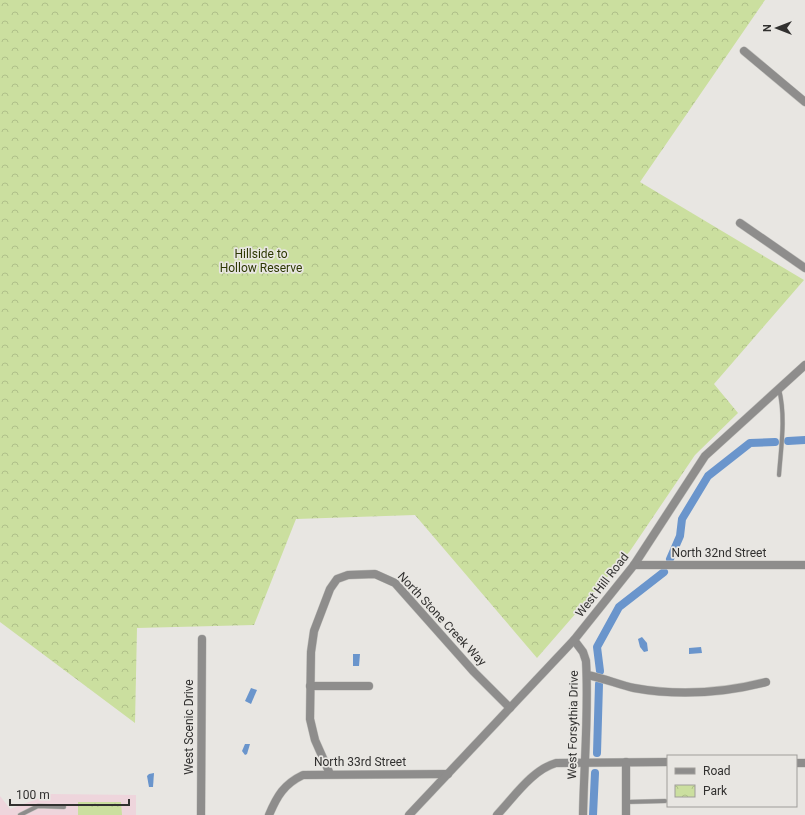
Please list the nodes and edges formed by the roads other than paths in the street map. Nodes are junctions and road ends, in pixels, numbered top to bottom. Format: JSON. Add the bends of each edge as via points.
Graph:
{"nodes":[{"id":1,"x":744,"y":51,"type":"dead end"},
{"id":2,"x":805,"y":102,"type":"edge"},
{"id":3,"x":740,"y":223,"type":"dead end"},
{"id":4,"x":805,"y":268,"type":"edge"},
{"id":5,"x":805,"y":365,"type":"edge"},
{"id":6,"x":779,"y":388,"type":"junction"},
{"id":7,"x":779,"y":475,"type":"dead end"},
{"id":8,"x":634,"y":565,"type":"junction"},
{"id":9,"x":805,"y":565,"type":"edge"},
{"id":10,"x":202,"y":639,"type":"dead end"},
{"id":11,"x":574,"y":640,"type":"junction"},
{"id":12,"x":587,"y":675,"type":"junction"},
{"id":13,"x":766,"y":682,"type":"dead end"},
{"id":14,"x":310,"y":686,"type":"junction"},
{"id":15,"x":369,"y":686,"type":"dead end"},
{"id":16,"x":510,"y":708,"type":"junction"},
{"id":17,"x":626,"y":762,"type":"junction"},
{"id":18,"x":667,"y":762,"type":"edge"},
{"id":19,"x":584,"y":763,"type":"junction"},
{"id":20,"x":330,"y":774,"type":"junction"},
{"id":21,"x":448,"y":774,"type":"junction"},
{"id":22,"x":666,"y":801,"type":"dead end"},
{"id":23,"x":626,"y":802,"type":"junction"},
{"id":24,"x":64,"y":807,"type":"dead end"},
{"id":25,"x":20,"y":815,"type":"edge"},
{"id":26,"x":201,"y":815,"type":"edge"},
{"id":27,"x":269,"y":815,"type":"edge"},
{"id":28,"x":409,"y":815,"type":"edge"},
{"id":29,"x":497,"y":815,"type":"edge"},
{"id":30,"x":583,"y":815,"type":"edge"},
{"id":31,"x":626,"y":815,"type":"edge"}],
"edges":[{"from":1,"to":2,"type":"street"},
{"from":3,"to":4,"type":"street"},
{"from":5,"to":6,"type":"street","name":"West Hill Road"},
{"from":6,"to":7,"type":"lane","via":[[783,403]]},
{"from":6,"to":8,"type":"street","name":"West Hill Road","via":[[705,456]]},
{"from":8,"to":9,"type":"street","name":"North 32nd Street"},
{"from":8,"to":11,"type":"street","name":"West Hill Road"},
{"from":10,"to":26,"type":"street","name":"West Scenic Drive"},
{"from":11,"to":12,"type":"street","name":"West Forsythia Drive","via":[[585,656]]},
{"from":11,"to":16,"type":"street","name":"West Hill Road"},
{"from":12,"to":13,"type":"street","via":[[635,688],[686,692],[712,692]]},
{"from":12,"to":19,"type":"street","name":"West Forsythia Drive"},
{"from":14,"to":15,"type":"street"},
{"from":14,"to":16,"type":"street","name":"North Stone Creek Way","via":[[314,631],[330,589],[337,579],[348,575],[375,574],[394,583]]},
{"from":14,"to":20,"type":"street","name":"North Stone Creek Way","via":[[310,719],[315,740]]},
{"from":16,"to":21,"type":"street","name":"West Hill Road"},
{"from":17,"to":18,"type":"street"},
{"from":17,"to":19,"type":"street"},
{"from":17,"to":23,"type":"street"},
{"from":19,"to":29,"type":"street","via":[[556,763],[539,771]]},
{"from":19,"to":30,"type":"street","name":"West Forsythia Drive"},
{"from":20,"to":21,"type":"street","name":"North 33rd Street"},
{"from":20,"to":27,"type":"street","name":"North 33rd Street","via":[[303,775],[292,780],[276,798]]},
{"from":21,"to":28,"type":"street","name":"West Hill Road"},
{"from":22,"to":23,"type":"lane"},
{"from":23,"to":31,"type":"street"},
{"from":24,"to":25,"type":"lane","via":[[38,806]]}]}
